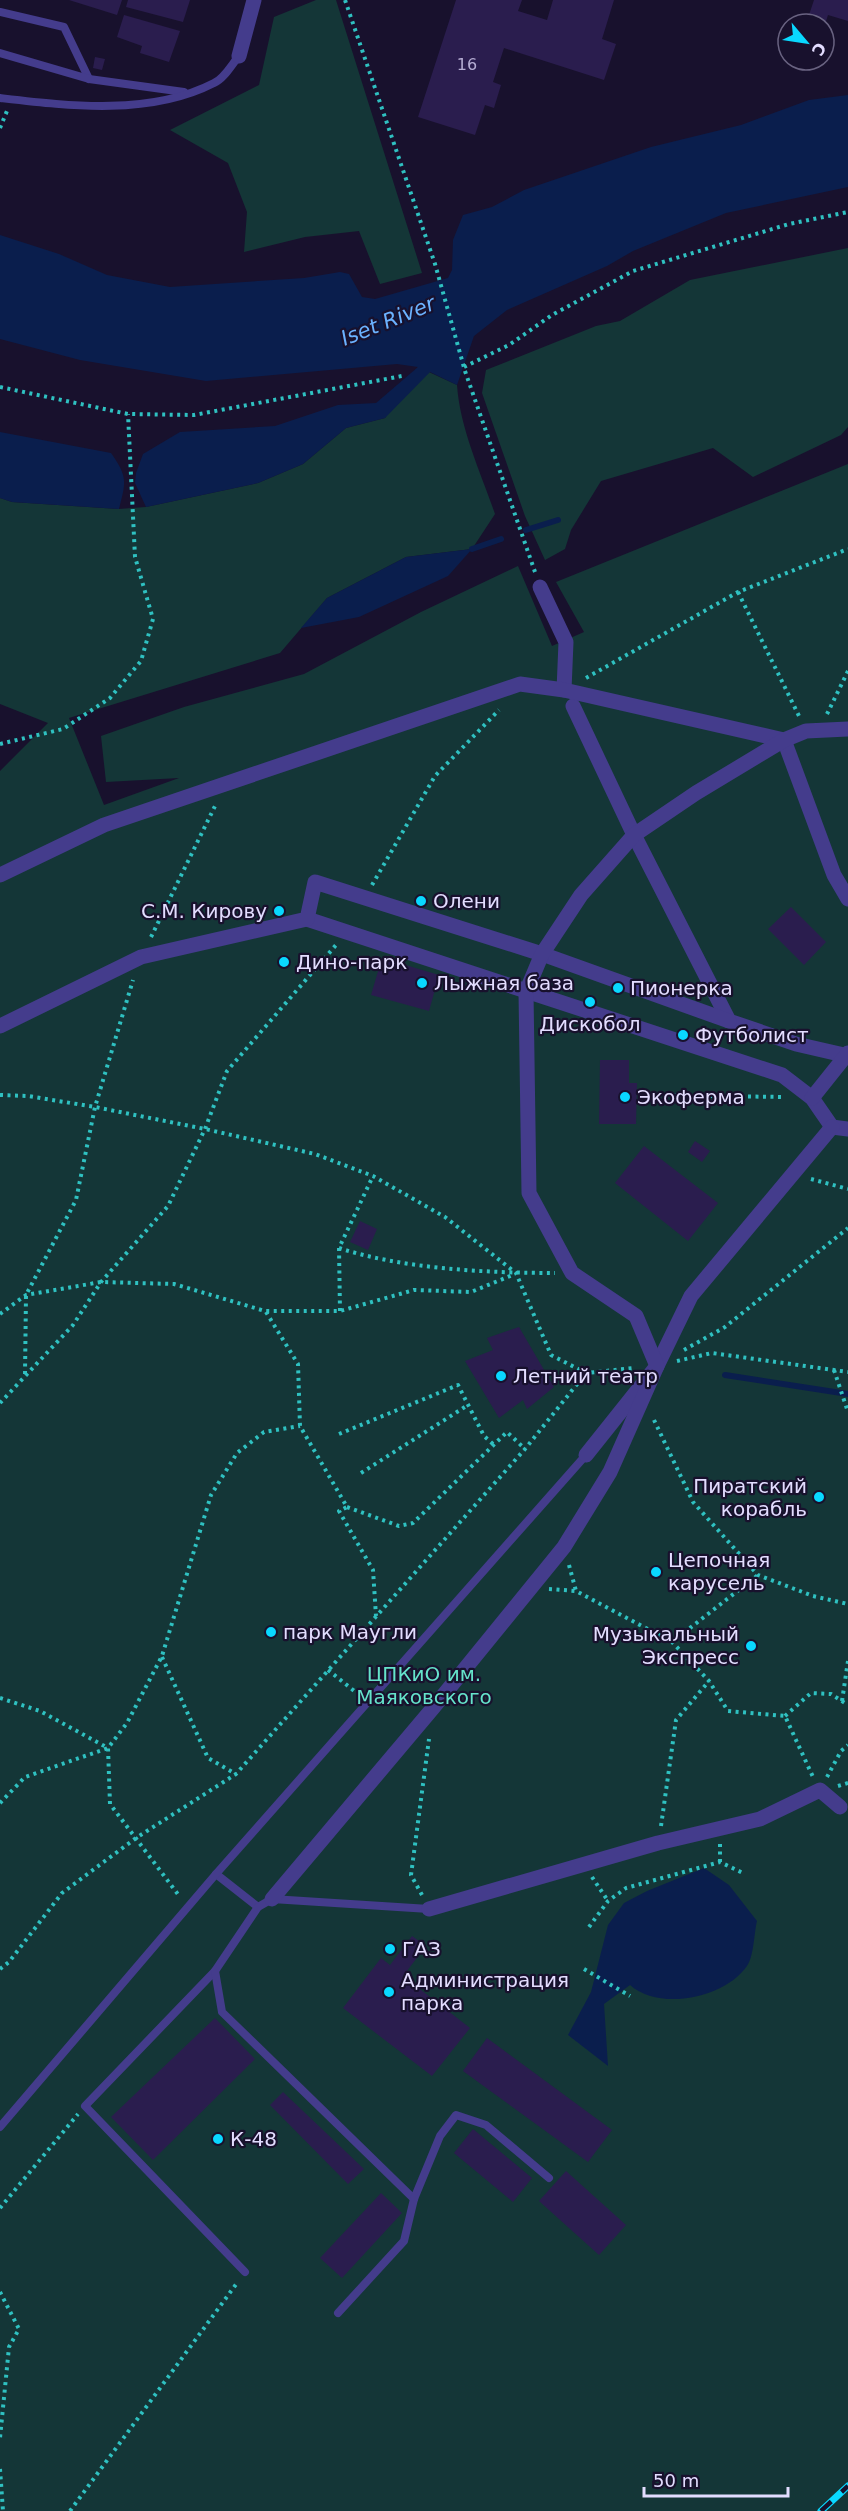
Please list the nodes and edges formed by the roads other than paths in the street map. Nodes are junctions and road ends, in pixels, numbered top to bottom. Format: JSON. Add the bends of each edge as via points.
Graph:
{"nodes":[{"id":1,"x":254,"y":0,"type":"edge"},
{"id":2,"x":0,"y":12,"type":"edge"},
{"id":3,"x":0,"y":53,"type":"edge"},
{"id":4,"x":239,"y":56,"type":"joint"},
{"id":5,"x":89,"y":79,"type":"junction"},
{"id":6,"x":187,"y":93,"type":"junction"},
{"id":7,"x":0,"y":98,"type":"edge"},
{"id":8,"x":540,"y":587,"type":"road end"},
{"id":9,"x":564,"y":690,"type":"junction"},
{"id":10,"x":573,"y":706,"type":"dead end"},
{"id":11,"x":848,"y":729,"type":"edge"},
{"id":12,"x":784,"y":741,"type":"junction"},
{"id":13,"x":634,"y":835,"type":"junction"},
{"id":14,"x":0,"y":875,"type":"edge"},
{"id":15,"x":848,"y":899,"type":"edge"},
{"id":16,"x":307,"y":919,"type":"junction"},
{"id":17,"x":542,"y":954,"type":"junction"},
{"id":18,"x":526,"y":992,"type":"junction"},
{"id":19,"x":729,"y":1021,"type":"junction"},
{"id":20,"x":0,"y":1026,"type":"edge"},
{"id":21,"x":847,"y":1055,"type":"edge"},
{"id":22,"x":812,"y":1098,"type":"junction"},
{"id":23,"x":832,"y":1127,"type":"junction"},
{"id":24,"x":848,"y":1129,"type":"edge"},
{"id":25,"x":657,"y":1366,"type":"junction"},
{"id":26,"x":586,"y":1455,"type":"joint"},
{"id":27,"x":841,"y":1803,"type":"edge"},
{"id":28,"x":216,"y":1874,"type":"junction"},
{"id":29,"x":272,"y":1899,"type":"junction"},
{"id":30,"x":258,"y":1907,"type":"junction"},
{"id":31,"x":429,"y":1909,"type":"joint"},
{"id":32,"x":215,"y":1971,"type":"junction"},
{"id":33,"x":0,"y":2127,"type":"edge"},
{"id":34,"x":549,"y":2178,"type":"dead end"},
{"id":35,"x":414,"y":2199,"type":"junction"},
{"id":36,"x":245,"y":2272,"type":"road end"},
{"id":37,"x":338,"y":2313,"type":"dead end"}],
"edges":[{"from":1,"to":4,"type":"street"},
{"from":2,"to":5,"type":"lane","via":[[64,27]]},
{"from":3,"to":5,"type":"lane"},
{"from":4,"to":6,"type":"lane","via":[[217,83]]},
{"from":5,"to":6,"type":"lane"},
{"from":6,"to":7,"type":"lane","via":[[145,104],[92,105]]},
{"from":8,"to":9,"type":"street","via":[[566,642]]},
{"from":9,"to":12,"type":"street"},
{"from":9,"to":14,"type":"street","via":[[520,684],[104,825]]},
{"from":10,"to":13,"type":"street"},
{"from":11,"to":12,"type":"street","via":[[813,731]]},
{"from":12,"to":13,"type":"street"},
{"from":12,"to":15,"type":"street","via":[[834,875]]},
{"from":13,"to":17,"type":"street","via":[[581,895]]},
{"from":13,"to":19,"type":"street"},
{"from":16,"to":17,"type":"street","via":[[315,882]]},
{"from":16,"to":18,"type":"street"},
{"from":16,"to":20,"type":"street","via":[[141,957]]},
{"from":17,"to":18,"type":"street"},
{"from":17,"to":19,"type":"street"},
{"from":18,"to":22,"type":"street","via":[[782,1075]]},
{"from":18,"to":25,"type":"street","via":[[529,1193],[572,1274],[636,1316]]},
{"from":19,"to":21,"type":"street","via":[[796,1044]]},
{"from":21,"to":22,"type":"street"},
{"from":22,"to":23,"type":"street"},
{"from":23,"to":24,"type":"street"},
{"from":23,"to":25,"type":"street","via":[[691,1296]]},
{"from":25,"to":26,"type":"street"},
{"from":25,"to":29,"type":"street","via":[[610,1472],[564,1547]]},
{"from":26,"to":28,"type":"lane"},
{"from":27,"to":31,"type":"street","via":[[820,1790],[760,1819],[658,1843]]},
{"from":28,"to":30,"type":"lane"},
{"from":28,"to":33,"type":"lane"},
{"from":29,"to":30,"type":"lane"},
{"from":29,"to":31,"type":"lane"},
{"from":30,"to":32,"type":"lane"},
{"from":32,"to":35,"type":"lane","via":[[222,2012]]},
{"from":32,"to":36,"type":"lane","via":[[85,2106]]},
{"from":34,"to":35,"type":"lane","via":[[486,2125],[456,2115],[440,2136]]},
{"from":35,"to":37,"type":"lane","via":[[404,2241]]}]}
